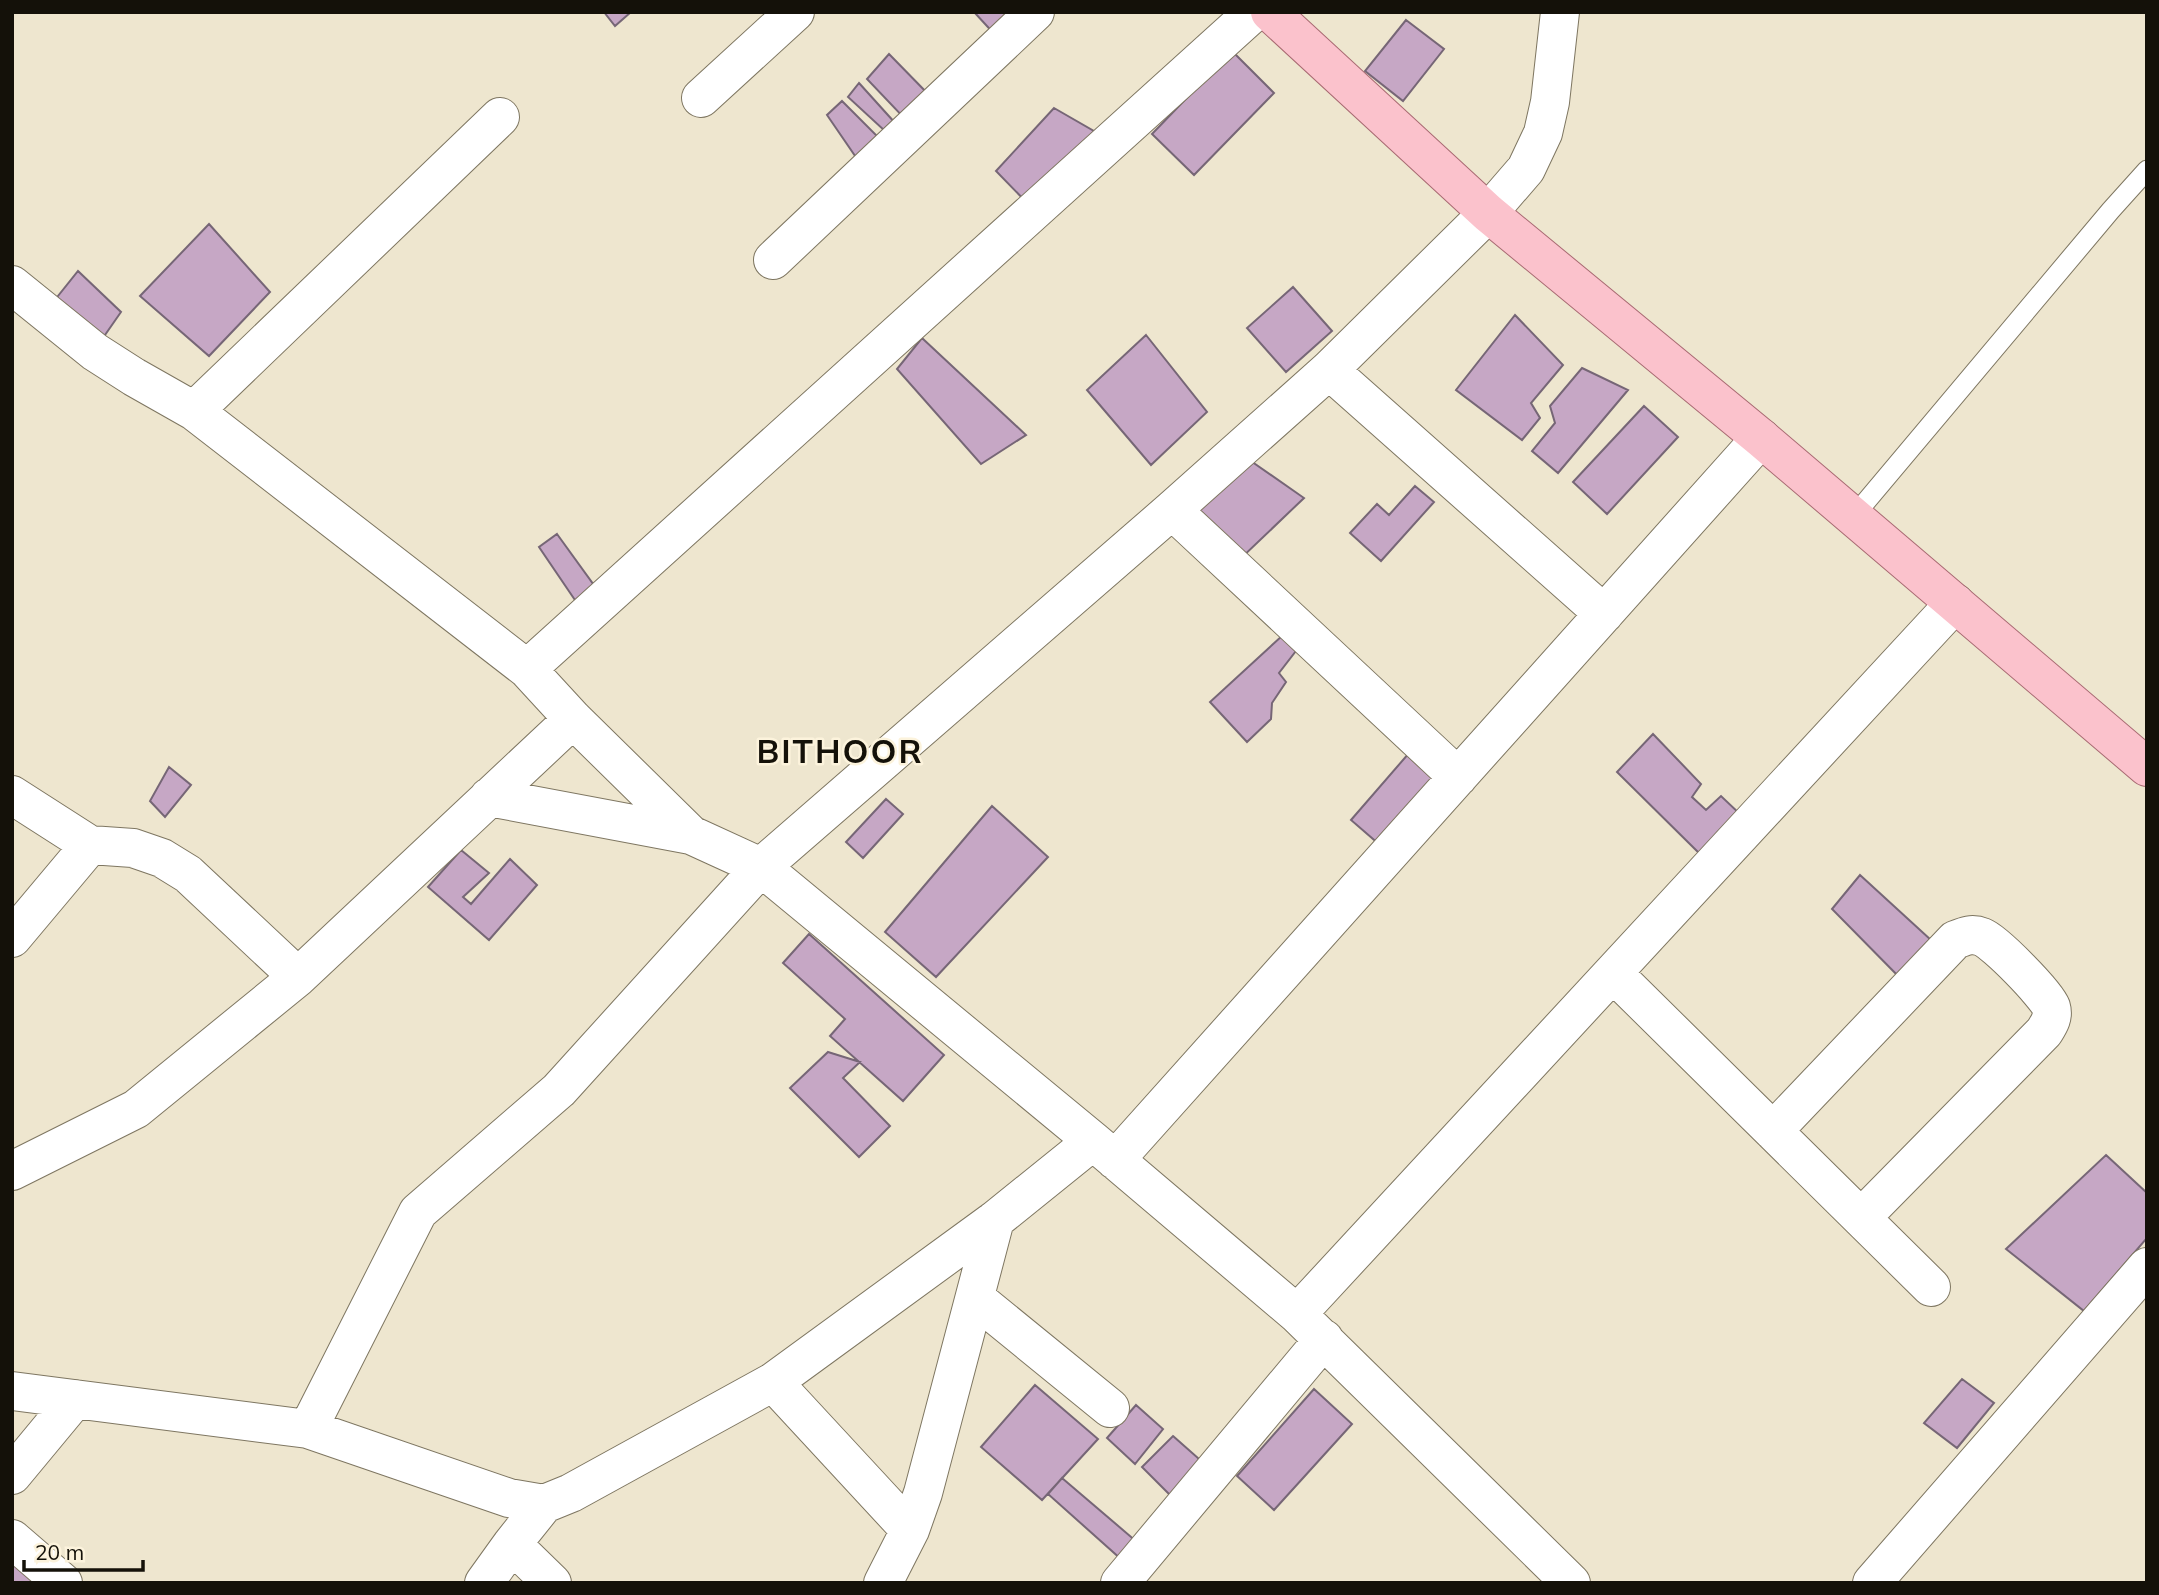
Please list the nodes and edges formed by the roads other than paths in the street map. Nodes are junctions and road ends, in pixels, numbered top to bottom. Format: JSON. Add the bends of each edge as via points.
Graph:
{"nodes":[{"id":1,"x":795,"y":12,"type":"edge"},
{"id":2,"x":1035,"y":12,"type":"edge"},
{"id":3,"x":1254,"y":12,"type":"edge"},
{"id":4,"x":1270,"y":12,"type":"edge"},
{"id":5,"x":1556,"y":17,"type":"edge"},
{"id":6,"x":701,"y":98,"type":"dead end"},
{"id":7,"x":500,"y":117,"type":"dead end"},
{"id":8,"x":2147,"y":170,"type":"edge"},
{"id":9,"x":1488,"y":213,"type":"junction"},
{"id":10,"x":773,"y":260,"type":"dead end"},
{"id":11,"x":12,"y":285,"type":"edge"},
{"id":12,"x":1329,"y":370,"type":"junction"},
{"id":13,"x":194,"y":411,"type":"junction"},
{"id":14,"x":1761,"y":438,"type":"junction"},
{"id":15,"x":1172,"y":510,"type":"junction"},
{"id":16,"x":1853,"y":517,"type":"junction"},
{"id":17,"x":1955,"y":603,"type":"junction"},
{"id":18,"x":1604,"y":614,"type":"junction"},
{"id":19,"x":527,"y":670,"type":"junction"},
{"id":20,"x":573,"y":719,"type":"junction"},
{"id":21,"x":2147,"y":767,"type":"edge"},
{"id":22,"x":1458,"y":777,"type":"junction"},
{"id":23,"x":12,"y":795,"type":"edge"},
{"id":24,"x":489,"y":797,"type":"junction"},
{"id":25,"x":691,"y":835,"type":"junction"},
{"id":26,"x":90,"y":845,"type":"junction"},
{"id":27,"x":761,"y":867,"type":"junction"},
{"id":28,"x":12,"y":938,"type":"edge"},
{"id":29,"x":1614,"y":973,"type":"junction"},
{"id":30,"x":298,"y":977,"type":"junction"},
{"id":31,"x":1773,"y":1130,"type":"junction"},
{"id":32,"x":1104,"y":1150,"type":"junction"},
{"id":33,"x":12,"y":1171,"type":"edge"},
{"id":34,"x":1861,"y":1218,"type":"junction"},
{"id":35,"x":995,"y":1220,"type":"junction"},
{"id":36,"x":2147,"y":1267,"type":"edge"},
{"id":37,"x":1931,"y":1287,"type":"dead end"},
{"id":38,"x":975,"y":1298,"type":"junction"},
{"id":39,"x":1311,"y":1327,"type":"junction"},
{"id":40,"x":773,"y":1382,"type":"junction"},
{"id":41,"x":12,"y":1391,"type":"edge"},
{"id":42,"x":75,"y":1399,"type":"junction"},
{"id":43,"x":1110,"y":1408,"type":"dead end"},
{"id":44,"x":308,"y":1429,"type":"junction"},
{"id":45,"x":12,"y":1475,"type":"edge"},
{"id":46,"x":544,"y":1504,"type":"junction"},
{"id":47,"x":910,"y":1530,"type":"junction"},
{"id":48,"x":12,"y":1539,"type":"edge"},
{"id":49,"x":512,"y":1544,"type":"junction"},
{"id":50,"x":63,"y":1583,"type":"edge"},
{"id":51,"x":484,"y":1583,"type":"edge"},
{"id":52,"x":552,"y":1583,"type":"edge"},
{"id":53,"x":883,"y":1583,"type":"edge"},
{"id":54,"x":1120,"y":1583,"type":"edge"},
{"id":55,"x":1571,"y":1583,"type":"edge"},
{"id":56,"x":1872,"y":1583,"type":"edge"}],
"edges":[{"from":1,"to":6,"type":"street"},
{"from":2,"to":10,"type":"street"},
{"from":3,"to":19,"type":"street"},
{"from":4,"to":9,"type":"main road"},
{"from":5,"to":9,"type":"street","via":[[1550,102],[1542,133],[1526,169]]},
{"from":7,"to":13,"type":"street"},
{"from":8,"to":16,"type":"lane"},
{"from":9,"to":12,"type":"street"},
{"from":9,"to":14,"type":"main road"},
{"from":11,"to":13,"type":"street","via":[[95,352]]},
{"from":12,"to":15,"type":"street"},
{"from":12,"to":18,"type":"street"},
{"from":13,"to":19,"type":"street"},
{"from":14,"to":16,"type":"main road"},
{"from":14,"to":18,"type":"street"},
{"from":15,"to":22,"type":"street"},
{"from":15,"to":27,"type":"street"},
{"from":16,"to":17,"type":"main road"},
{"from":17,"to":21,"type":"main road"},
{"from":17,"to":29,"type":"street"},
{"from":18,"to":22,"type":"street"},
{"from":19,"to":20,"type":"street"},
{"from":20,"to":24,"type":"street"},
{"from":20,"to":25,"type":"street"},
{"from":22,"to":32,"type":"street"},
{"from":23,"to":26,"type":"street"},
{"from":24,"to":25,"type":"street"},
{"from":24,"to":30,"type":"street"},
{"from":25,"to":27,"type":"street"},
{"from":26,"to":28,"type":"street"},
{"from":26,"to":30,"type":"street","via":[[132,848],[162,858],[188,874]]},
{"from":27,"to":32,"type":"street"},
{"from":27,"to":44,"type":"street","via":[[559,1090],[418,1212]]},
{"from":29,"to":31,"type":"street"},
{"from":29,"to":39,"type":"street"},
{"from":30,"to":33,"type":"street","via":[[136,1109]]},
{"from":31,"to":34,"type":"street"},
{"from":31,"to":34,"type":"street","via":[[1955,940],[1969,934],[1997,946],[2045,998],[2052,1020]]},
{"from":32,"to":35,"type":"street"},
{"from":32,"to":39,"type":"street"},
{"from":34,"to":37,"type":"street"},
{"from":35,"to":38,"type":"street"},
{"from":35,"to":40,"type":"street"},
{"from":36,"to":56,"type":"street"},
{"from":38,"to":43,"type":"street"},
{"from":38,"to":47,"type":"street"},
{"from":39,"to":54,"type":"street"},
{"from":39,"to":55,"type":"street"},
{"from":40,"to":46,"type":"street"},
{"from":40,"to":47,"type":"street"},
{"from":41,"to":42,"type":"street"},
{"from":42,"to":44,"type":"street"},
{"from":42,"to":45,"type":"street"},
{"from":44,"to":46,"type":"street","via":[[509,1498]]},
{"from":46,"to":49,"type":"street"},
{"from":47,"to":53,"type":"street"},
{"from":48,"to":50,"type":"street"},
{"from":49,"to":51,"type":"street"},
{"from":49,"to":52,"type":"street"}]}
